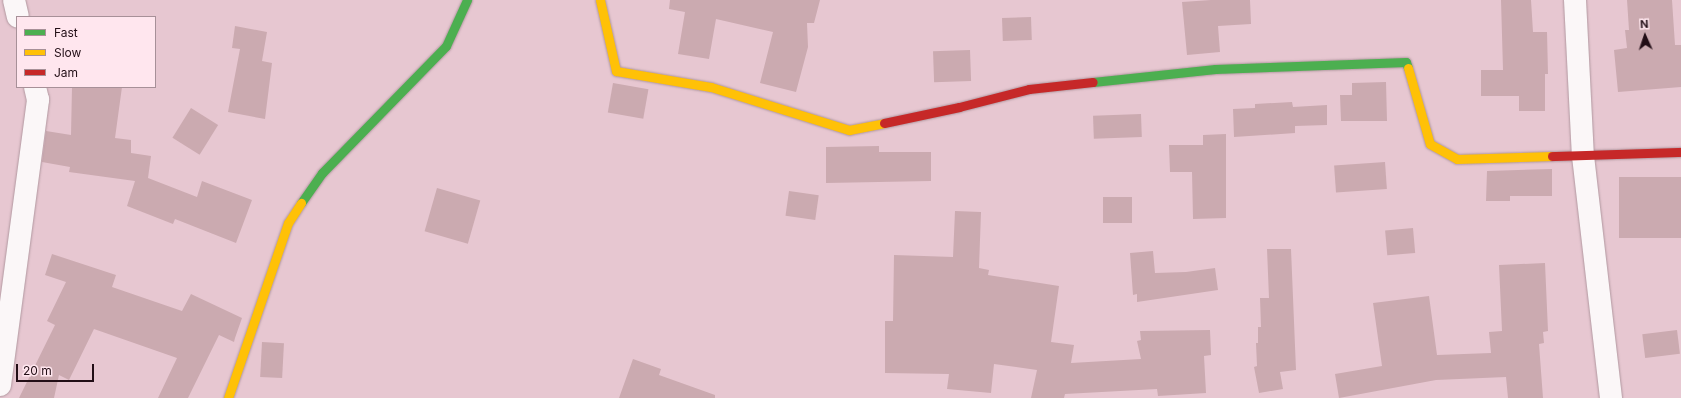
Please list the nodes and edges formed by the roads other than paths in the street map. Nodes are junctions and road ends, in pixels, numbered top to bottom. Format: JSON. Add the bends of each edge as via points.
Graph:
{"nodes":[{"id":1,"x":14,"y":0,"type":"edge"},
{"id":2,"x":467,"y":0,"type":"edge"},
{"id":3,"x":600,"y":0,"type":"edge"},
{"id":4,"x":1575,"y":0,"type":"edge"},
{"id":5,"x":18,"y":16,"type":"edge"},
{"id":6,"x":35,"y":88,"type":"edge"},
{"id":7,"x":1681,"y":152,"type":"edge"},
{"id":8,"x":1583,"y":156,"type":"junction"},
{"id":9,"x":0,"y":384,"type":"edge"},
{"id":10,"x":228,"y":398,"type":"edge"},
{"id":11,"x":1611,"y":398,"type":"edge"}],
"edges":[{"from":1,"to":5,"type":"street"},
{"from":2,"to":10,"type":"street","via":[[446,46],[322,173],[288,223]]},
{"from":3,"to":8,"type":"street","via":[[616,71],[711,87],[849,130],[959,107],[1029,89],[1214,69],[1406,62],[1430,144],[1457,160]]},
{"from":4,"to":8,"type":"street"},
{"from":6,"to":9,"type":"street","via":[[38,100]]},
{"from":7,"to":8,"type":"street"},
{"from":8,"to":11,"type":"street"}]}
